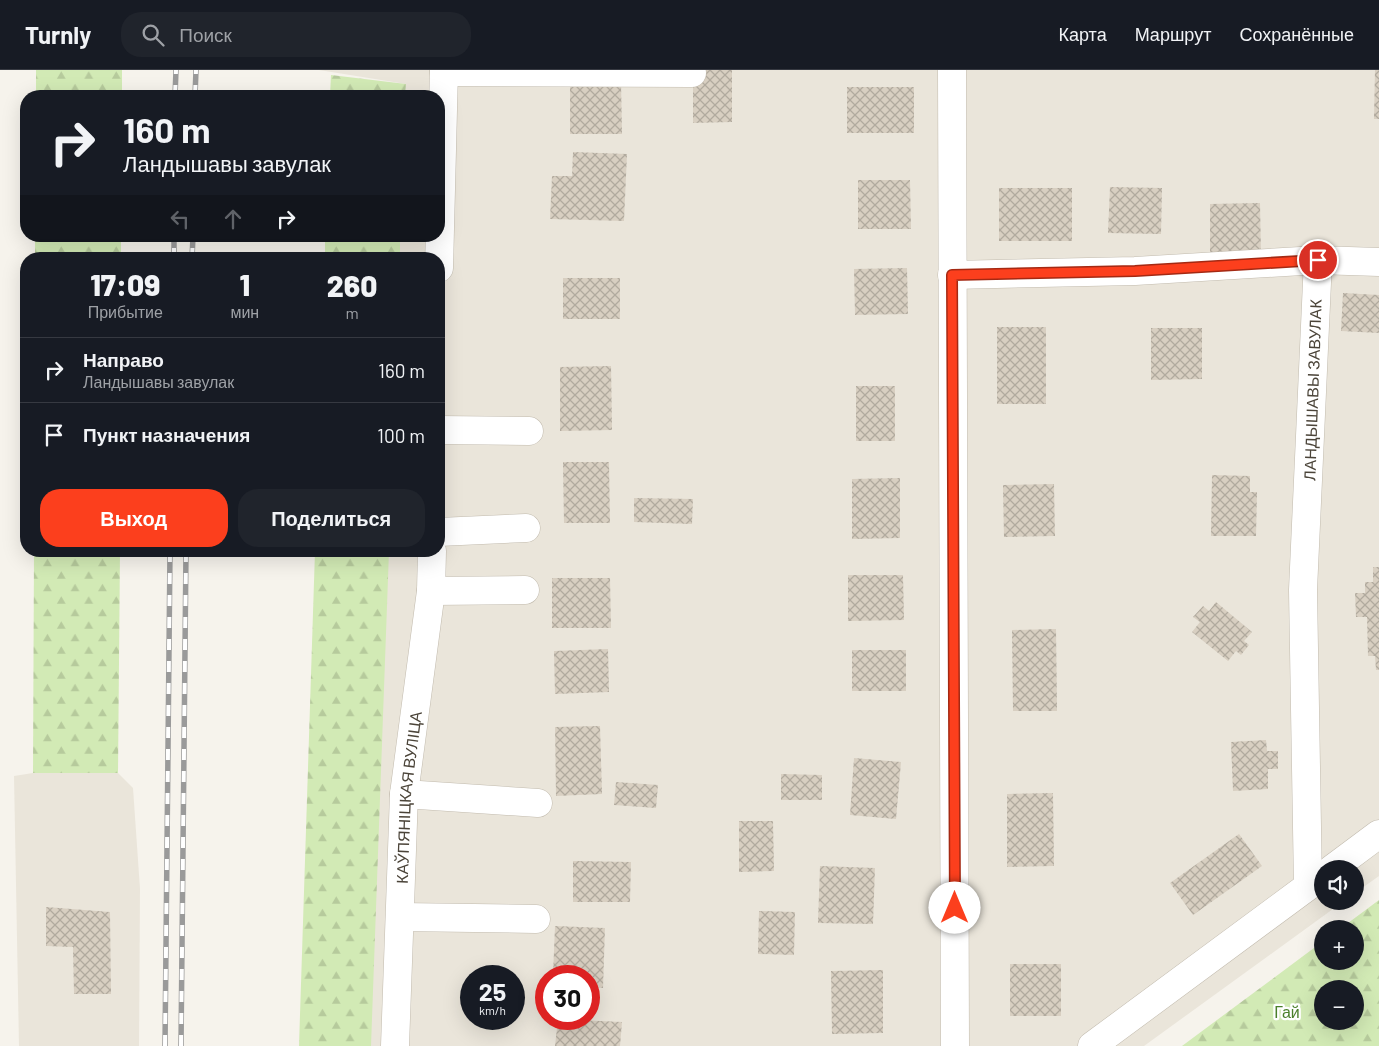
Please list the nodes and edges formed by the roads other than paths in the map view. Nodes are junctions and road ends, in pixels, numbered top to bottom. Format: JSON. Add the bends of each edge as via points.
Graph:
{"nodes":[{"id":1,"x":952,"y":70,"type":"edge"},
{"id":2,"x":444,"y":71,"type":"edge"},
{"id":3,"x":692,"y":73,"type":"dead end"},
{"id":4,"x":444,"y":90,"type":"edge"},
{"id":5,"x":1318,"y":260,"type":"junction"},
{"id":6,"x":1379,"y":262,"type":"edge"},
{"id":7,"x":952,"y":275,"type":"junction"},
{"id":8,"x":445,"y":430,"type":"edge"},
{"id":9,"x":529,"y":431,"type":"dead end"},
{"id":10,"x":526,"y":528,"type":"dead end"},
{"id":11,"x":445,"y":532,"type":"edge"},
{"id":12,"x":432,"y":557,"type":"edge"},
{"id":13,"x":525,"y":590,"type":"dead end"},
{"id":14,"x":431,"y":591,"type":"junction"},
{"id":15,"x":404,"y":794,"type":"junction"},
{"id":16,"x":538,"y":802,"type":"dead end"},
{"id":17,"x":1379,"y":834,"type":"edge"},
{"id":18,"x":1314,"y":860,"type":"edge"},
{"id":19,"x":1344,"y":860,"type":"edge"},
{"id":20,"x":1314,"y":882,"type":"edge"},
{"id":21,"x":400,"y":917,"type":"junction"},
{"id":22,"x":536,"y":919,"type":"dead end"},
{"id":23,"x":395,"y":1046,"type":"edge"},
{"id":24,"x":955,"y":1046,"type":"edge"},
{"id":25,"x":1092,"y":1046,"type":"edge"}],
"edges":[{"from":1,"to":7,"type":"street"},
{"from":2,"to":3,"type":"street"},
{"from":2,"to":4,"type":"street"},
{"from":5,"to":6,"type":"street"},
{"from":5,"to":7,"type":"street","via":[[1135,271]]},
{"from":5,"to":18,"type":"street","name":"ЛАНДЫШАВЫ ЗАВУЛАК","via":[[1303,590]]},
{"from":7,"to":24,"type":"street"},
{"from":8,"to":9,"type":"street"},
{"from":10,"to":11,"type":"street"},
{"from":12,"to":14,"type":"street","name":"КАЎПЯНІЦКАЯ ВУЛІЦА"},
{"from":13,"to":14,"type":"street"},
{"from":14,"to":15,"type":"street","name":"КАЎПЯНІЦКАЯ ВУЛІЦА"},
{"from":15,"to":16,"type":"street"},
{"from":15,"to":21,"type":"street","name":"КАЎПЯНІЦКАЯ ВУЛІЦА"},
{"from":17,"to":19,"type":"street"},
{"from":20,"to":25,"type":"street"},
{"from":21,"to":22,"type":"street"},
{"from":21,"to":23,"type":"street","name":"КАЎПЯНІЦКАЯ ВУЛІЦА"}]}
